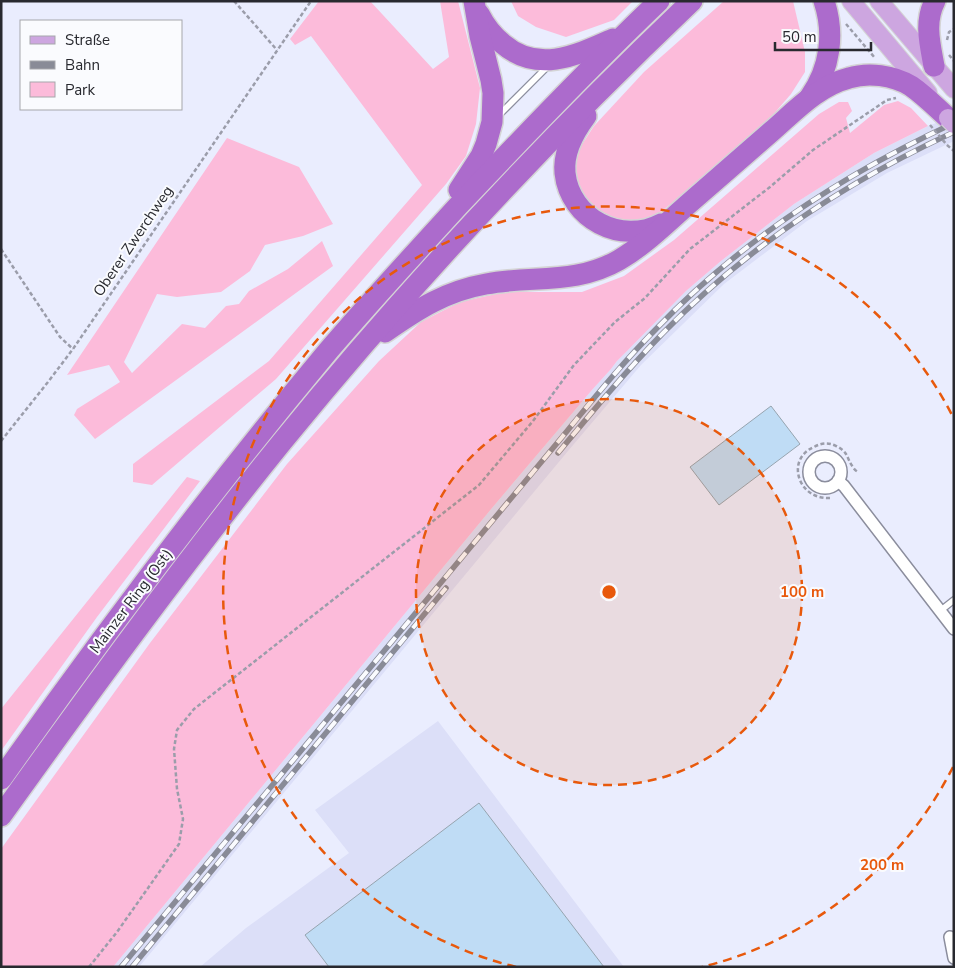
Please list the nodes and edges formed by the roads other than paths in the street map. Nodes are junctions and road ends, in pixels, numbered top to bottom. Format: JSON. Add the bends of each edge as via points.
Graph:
{"nodes":[{"id":1,"x":659,"y":1,"type":"edge"},
{"id":2,"x":692,"y":1,"type":"edge"},
{"id":3,"x":824,"y":1,"type":"edge"},
{"id":4,"x":851,"y":1,"type":"edge"},
{"id":5,"x":879,"y":1,"type":"edge"},
{"id":6,"x":935,"y":1,"type":"edge"},
{"id":7,"x":475,"y":3,"type":"edge"},
{"id":8,"x":625,"y":34,"type":"junction"},
{"id":9,"x":554,"y":60,"type":"junction"},
{"id":10,"x":945,"y":60,"type":"edge"},
{"id":11,"x":628,"y":62,"type":"junction"},
{"id":12,"x":954,"y":89,"type":"edge"},
{"id":13,"x":808,"y":100,"type":"junction"},
{"id":14,"x":492,"y":122,"type":"junction"},
{"id":15,"x":944,"y":122,"type":"edge"},
{"id":16,"x":672,"y":218,"type":"junction"},
{"id":17,"x":411,"y":257,"type":"junction"},
{"id":18,"x":348,"y":363,"type":"junction"},
{"id":19,"x":838,"y":481,"type":"dead end"},
{"id":20,"x":954,"y":600,"type":"edge"},
{"id":21,"x":940,"y":611,"type":"junction"},
{"id":22,"x":954,"y":629,"type":"edge"},
{"id":23,"x":1,"y":779,"type":"edge"},
{"id":24,"x":1,"y":816,"type":"edge"},
{"id":25,"x":950,"y":937,"type":"dead end"},
{"id":26,"x":954,"y":958,"type":"edge"}],
"edges":[{"from":1,"to":8,"type":"highway"},
{"from":2,"to":11,"type":"highway"},
{"from":3,"to":13,"type":"highway","via":[[828,12],[829,55],[818,86]]},
{"from":4,"to":15,"type":"main road"},
{"from":5,"to":10,"type":"main road"},
{"from":6,"to":10,"type":"highway","via":[[928,30]]},
{"from":7,"to":9,"type":"highway","via":[[490,31],[508,48],[533,59]]},
{"from":7,"to":14,"type":"highway","via":[[493,93]]},
{"from":8,"to":9,"type":"highway","via":[[584,52]]},
{"from":8,"to":17,"type":"highway"},
{"from":9,"to":14,"type":"lane"},
{"from":10,"to":12,"type":"main road"},
{"from":11,"to":16,"type":"highway","via":[[582,121],[569,146],[565,174],[568,187],[588,217],[613,230],[641,231]]},
{"from":11,"to":18,"type":"highway","via":[[520,171]]},
{"from":13,"to":15,"type":"highway","via":[[834,83],[874,75],[910,86]]},
{"from":13,"to":16,"type":"highway"},
{"from":14,"to":17,"type":"highway","via":[[475,167]]},
{"from":16,"to":18,"type":"highway","via":[[633,251],[584,275],[487,284],[459,290],[434,301],[380,335]]},
{"from":17,"to":23,"type":"highway","name":"Mainzer Ring (Ost)","via":[[330,349],[187,526]]},
{"from":18,"to":24,"type":"highway","name":"Mainzer Ring (Ost)","via":[[217,523]]},
{"from":19,"to":21,"type":"street"},
{"from":20,"to":21,"type":"lane"},
{"from":21,"to":22,"type":"street"},
{"from":25,"to":26,"type":"street"}]}
